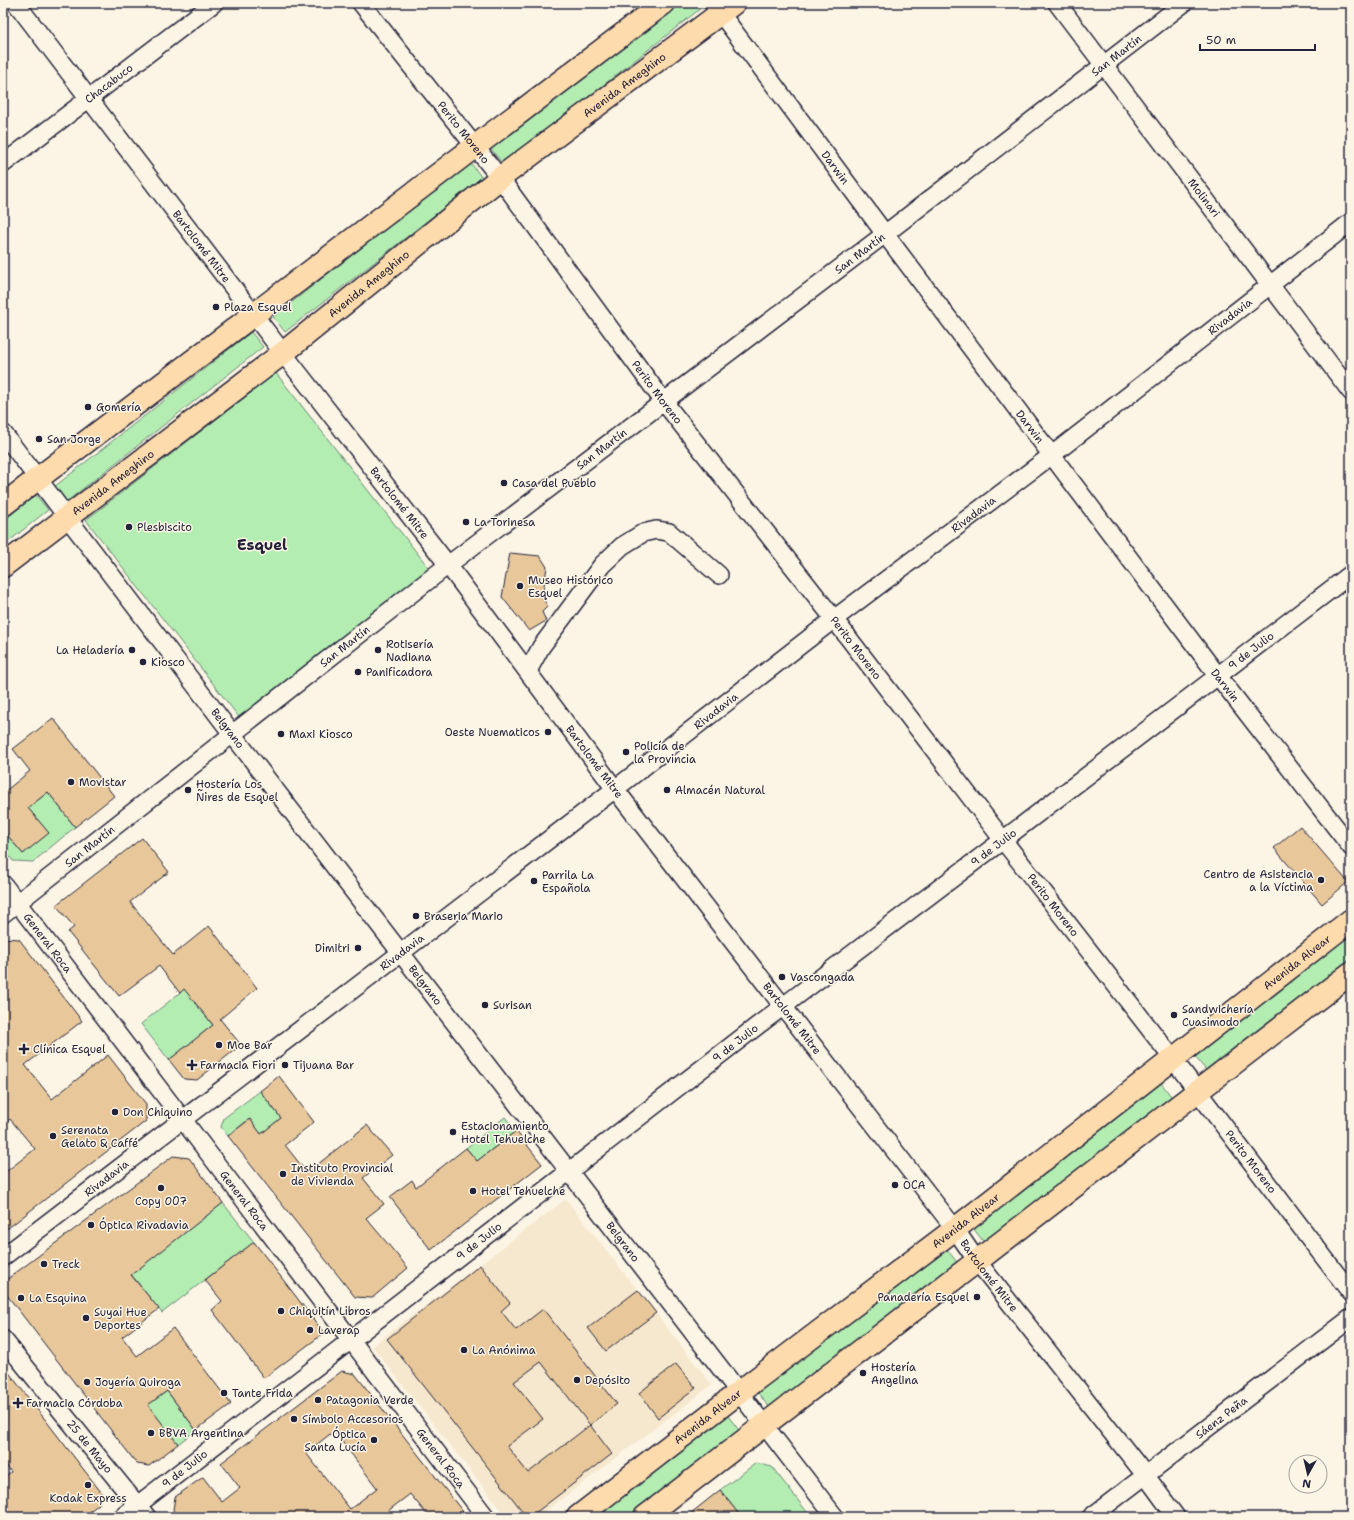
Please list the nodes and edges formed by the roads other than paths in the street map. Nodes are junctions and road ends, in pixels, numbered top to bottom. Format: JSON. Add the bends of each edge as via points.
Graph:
{"nodes":[{"id":1,"x":16,"y":3,"type":"edge"},
{"id":2,"x":214,"y":3,"type":"edge"},
{"id":3,"x":361,"y":3,"type":"edge"},
{"id":4,"x":664,"y":3,"type":"edge"},
{"id":5,"x":1057,"y":3,"type":"edge"},
{"id":6,"x":1184,"y":3,"type":"edge"},
{"id":7,"x":723,"y":6,"type":"edge"},
{"id":8,"x":1103,"y":65,"type":"junction"},
{"id":9,"x":88,"y":99,"type":"junction"},
{"id":10,"x":475,"y":147,"type":"junction"},
{"id":11,"x":3,"y":164,"type":"edge"},
{"id":12,"x":500,"y":178,"type":"junction"},
{"id":13,"x":1351,"y":222,"type":"edge"},
{"id":14,"x":885,"y":234,"type":"junction"},
{"id":15,"x":1271,"y":284,"type":"junction"},
{"id":16,"x":253,"y":314,"type":"junction"},
{"id":17,"x":283,"y":353,"type":"junction"},
{"id":18,"x":1351,"y":392,"type":"edge"},
{"id":19,"x":664,"y":402,"type":"junction"},
{"id":20,"x":3,"y":433,"type":"edge"},
{"id":21,"x":1052,"y":455,"type":"junction"},
{"id":22,"x":38,"y":478,"type":"junction"},
{"id":23,"x":3,"y":506,"type":"edge"},
{"id":24,"x":68,"y":517,"type":"junction"},
{"id":25,"x":448,"y":565,"type":"junction"},
{"id":26,"x":3,"y":566,"type":"edge"},
{"id":27,"x":1351,"y":574,"type":"edge"},
{"id":28,"x":719,"y":575,"type":"dead end"},
{"id":29,"x":834,"y":619,"type":"junction"},
{"id":30,"x":528,"y":671,"type":"junction"},
{"id":31,"x":1218,"y":676,"type":"junction"},
{"id":32,"x":233,"y":734,"type":"junction"},
{"id":33,"x":615,"y":788,"type":"junction"},
{"id":34,"x":1003,"y":840,"type":"junction"},
{"id":35,"x":1351,"y":847,"type":"edge"},
{"id":36,"x":3,"y":884,"type":"edge"},
{"id":37,"x":18,"y":902,"type":"junction"},
{"id":38,"x":3,"y":914,"type":"edge"},
{"id":39,"x":1351,"y":920,"type":"edge"},
{"id":40,"x":401,"y":953,"type":"junction"},
{"id":41,"x":1351,"y":973,"type":"edge"},
{"id":42,"x":784,"y":1005,"type":"junction"},
{"id":43,"x":1173,"y":1059,"type":"junction"},
{"id":44,"x":1197,"y":1090,"type":"junction"},
{"id":45,"x":183,"y":1118,"type":"junction"},
{"id":46,"x":569,"y":1172,"type":"junction"},
{"id":47,"x":955,"y":1229,"type":"junction"},
{"id":48,"x":3,"y":1257,"type":"edge"},
{"id":49,"x":977,"y":1261,"type":"junction"},
{"id":50,"x":1351,"y":1293,"type":"edge"},
{"id":51,"x":1351,"y":1318,"type":"edge"},
{"id":52,"x":3,"y":1339,"type":"edge"},
{"id":53,"x":350,"y":1340,"type":"junction"},
{"id":54,"x":738,"y":1393,"type":"junction"},
{"id":55,"x":764,"y":1425,"type":"junction"},
{"id":56,"x":1146,"y":1476,"type":"junction"},
{"id":57,"x":142,"y":1511,"type":"edge"},
{"id":58,"x":122,"y":1517,"type":"edge"},
{"id":59,"x":486,"y":1517,"type":"edge"},
{"id":60,"x":578,"y":1517,"type":"edge"},
{"id":61,"x":645,"y":1517,"type":"edge"},
{"id":62,"x":835,"y":1517,"type":"edge"},
{"id":63,"x":1091,"y":1517,"type":"edge"},
{"id":64,"x":1176,"y":1517,"type":"edge"}],
"edges":[{"from":1,"to":9,"type":"street","name":"Bartolomé Mitre"},
{"from":2,"to":9,"type":"street","name":"Chacabuco"},
{"from":3,"to":10,"type":"street","name":"Perito Moreno"},
{"from":4,"to":10,"type":"main road"},
{"from":5,"to":8,"type":"street","name":"Molinari"},
{"from":6,"to":8,"type":"street","name":"San Martín"},
{"from":7,"to":12,"type":"main road","name":"Avenida Ameghino"},
{"from":7,"to":14,"type":"street","name":"Darwin"},
{"from":8,"to":14,"type":"street","name":"San Martín"},
{"from":8,"to":15,"type":"street","name":"Molinari"},
{"from":9,"to":11,"type":"street","name":"Chacabuco"},
{"from":9,"to":16,"type":"street","name":"Bartolomé Mitre"},
{"from":10,"to":12,"type":"street","name":"Perito Moreno"},
{"from":10,"to":16,"type":"main road"},
{"from":12,"to":17,"type":"main road","name":"Avenida Ameghino"},
{"from":12,"to":19,"type":"street","name":"Perito Moreno"},
{"from":13,"to":15,"type":"street","name":"Rivadavia"},
{"from":14,"to":19,"type":"street","name":"San Martín"},
{"from":14,"to":21,"type":"street","name":"Darwin"},
{"from":15,"to":18,"type":"street","name":"Molinari"},
{"from":15,"to":21,"type":"street","name":"Rivadavia"},
{"from":16,"to":17,"type":"street","name":"Bartolomé Mitre"},
{"from":16,"to":22,"type":"main road"},
{"from":17,"to":24,"type":"main road","name":"Avenida Ameghino"},
{"from":17,"to":25,"type":"street","name":"Bartolomé Mitre"},
{"from":19,"to":25,"type":"street","name":"San Martín"},
{"from":19,"to":29,"type":"street","name":"Perito Moreno"},
{"from":20,"to":22,"type":"street","name":"Belgrano"},
{"from":21,"to":29,"type":"street","name":"Rivadavia"},
{"from":21,"to":31,"type":"street","name":"Darwin"},
{"from":22,"to":23,"type":"main road"},
{"from":22,"to":24,"type":"street","name":"Belgrano"},
{"from":24,"to":26,"type":"main road","name":"Avenida Ameghino"},
{"from":24,"to":32,"type":"street","name":"Belgrano"},
{"from":25,"to":30,"type":"street","name":"Bartolomé Mitre"},
{"from":25,"to":32,"type":"street","name":"San Martín"},
{"from":27,"to":31,"type":"street","name":"9 de Julio"},
{"from":28,"to":30,"type":"street","via":[[669,532],[656,530],[643,533],[622,546],[602,565],[541,647]]},
{"from":29,"to":33,"type":"street","name":"Rivadavia"},
{"from":29,"to":34,"type":"street","name":"Perito Moreno"},
{"from":30,"to":33,"type":"street","name":"Bartolomé Mitre"},
{"from":31,"to":34,"type":"street","name":"9 de Julio"},
{"from":31,"to":35,"type":"street","name":"Darwin"},
{"from":32,"to":37,"type":"street","name":"San Martín"},
{"from":32,"to":40,"type":"street","name":"Belgrano"},
{"from":33,"to":40,"type":"street","name":"Rivadavia"},
{"from":33,"to":42,"type":"street","name":"Bartolomé Mitre"},
{"from":34,"to":42,"type":"street","name":"9 de Julio"},
{"from":34,"to":43,"type":"street","name":"Perito Moreno"},
{"from":36,"to":37,"type":"street","name":"General Roca"},
{"from":37,"to":38,"type":"street","name":"San Martín"},
{"from":37,"to":45,"type":"street","name":"General Roca"},
{"from":39,"to":43,"type":"main road","name":"Avenida Alvear"},
{"from":40,"to":45,"type":"street","name":"Rivadavia"},
{"from":40,"to":46,"type":"street","name":"Belgrano"},
{"from":41,"to":44,"type":"main road"},
{"from":42,"to":46,"type":"street","name":"9 de Julio"},
{"from":42,"to":47,"type":"street","name":"Bartolomé Mitre"},
{"from":43,"to":44,"type":"street","name":"Perito Moreno"},
{"from":43,"to":47,"type":"main road","name":"Avenida Alvear"},
{"from":44,"to":49,"type":"main road"},
{"from":44,"to":50,"type":"street","name":"Perito Moreno"},
{"from":45,"to":48,"type":"street","name":"Rivadavia"},
{"from":45,"to":53,"type":"street","name":"General Roca"},
{"from":46,"to":53,"type":"street","name":"9 de Julio"},
{"from":46,"to":54,"type":"street","name":"Belgrano"},
{"from":47,"to":49,"type":"street","name":"Bartolomé Mitre"},
{"from":47,"to":54,"type":"main road","name":"Avenida Alvear"},
{"from":49,"to":55,"type":"main road"},
{"from":49,"to":56,"type":"street","name":"Bartolomé Mitre"},
{"from":51,"to":56,"type":"street","name":"Sáenz Peña"},
{"from":52,"to":57,"type":"street","name":"25 de Mayo"},
{"from":53,"to":57,"type":"street","name":"9 de Julio"},
{"from":53,"to":59,"type":"street","name":"General Roca"},
{"from":54,"to":55,"type":"street","name":"Belgrano"},
{"from":54,"to":60,"type":"main road","name":"Avenida Alvear"},
{"from":55,"to":61,"type":"main road"},
{"from":55,"to":62,"type":"street","name":"Belgrano"},
{"from":56,"to":63,"type":"street","name":"Sáenz Peña"},
{"from":56,"to":64,"type":"street","name":"Bartolomé Mitre"},
{"from":57,"to":58,"type":"street","name":"9 de Julio"}]}
